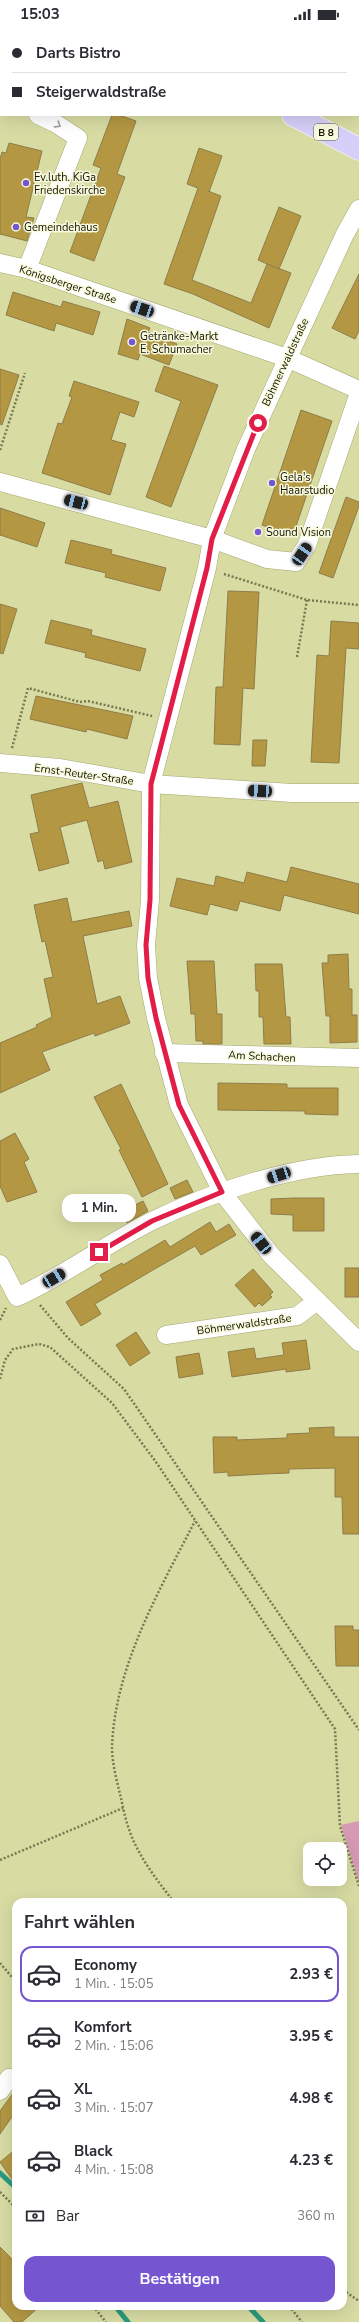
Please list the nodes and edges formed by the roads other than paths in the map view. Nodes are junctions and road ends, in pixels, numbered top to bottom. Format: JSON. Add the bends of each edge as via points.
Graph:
{"nodes":[{"id":1,"x":40,"y":116,"type":"edge"},
{"id":2,"x":294,"y":116,"type":"edge"},
{"id":3,"x":359,"y":149,"type":"edge"},
{"id":4,"x":359,"y":209,"type":"edge"},
{"id":5,"x":0,"y":263,"type":"edge"},
{"id":6,"x":27,"y":269,"type":"junction"},
{"id":7,"x":287,"y":358,"type":"junction"},
{"id":8,"x":359,"y":392,"type":"edge"},
{"id":9,"x":0,"y":482,"type":"edge"},
{"id":10,"x":212,"y":539,"type":"junction"},
{"id":11,"x":3,"y":763,"type":"edge"},
{"id":12,"x":151,"y":784,"type":"junction"},
{"id":13,"x":359,"y":793,"type":"edge"},
{"id":14,"x":164,"y":1053,"type":"junction"},
{"id":15,"x":359,"y":1058,"type":"edge"},
{"id":16,"x":359,"y":1164,"type":"edge"},
{"id":17,"x":222,"y":1192,"type":"junction"},
{"id":18,"x":0,"y":1264,"type":"edge"},
{"id":19,"x":317,"y":1301,"type":"junction"},
{"id":20,"x":166,"y":1335,"type":"dead end"},
{"id":21,"x":359,"y":1342,"type":"edge"},
{"id":22,"x":12,"y":2078,"type":"edge"},
{"id":23,"x":0,"y":2091,"type":"edge"}],
"edges":[{"from":1,"to":6,"type":"street","one_way":true,"via":[[78,138]]},
{"from":2,"to":3,"type":"main road","number":"B 8"},
{"from":4,"to":7,"type":"street","name":"Böhmerwaldstraße"},
{"from":5,"to":6,"type":"street","name":"Königsberger Straße"},
{"from":6,"to":7,"type":"street","name":"Königsberger Straße"},
{"from":7,"to":8,"type":"street","name":"Königsberger Straße"},
{"from":7,"to":10,"type":"street","name":"Böhmerwaldstraße","via":[[246,449]]},
{"from":8,"to":10,"type":"street","via":[[307,545],[296,562],[267,559]]},
{"from":9,"to":10,"type":"street"},
{"from":10,"to":12,"type":"street","name":"Böhmerwaldstraße","via":[[207,568]]},
{"from":11,"to":12,"type":"street","name":"Ernst-Reuter-Straße","via":[[60,768]]},
{"from":12,"to":13,"type":"street","name":"Ernst-Reuter-Straße","via":[[292,793]]},
{"from":12,"to":14,"type":"street","name":"Böhmerwaldstraße","via":[[150,900],[146,945],[148,978]]},
{"from":14,"to":15,"type":"street","name":"Am Schachen"},
{"from":14,"to":17,"type":"street","name":"Böhmerwaldstraße","via":[[179,1105]]},
{"from":16,"to":17,"type":"street","via":[[344,1164],[279,1175]]},
{"from":17,"to":18,"type":"street","via":[[152,1221],[17,1297]]},
{"from":17,"to":19,"type":"street","name":"Böhmerwaldstraße","via":[[271,1255]]},
{"from":19,"to":20,"type":"street","name":"Böhmerwaldstraße","via":[[297,1316]]},
{"from":19,"to":21,"type":"street","name":"Böhmerwaldstraße"},
{"from":22,"to":23,"type":"street","via":[[9,2078]]}]}
